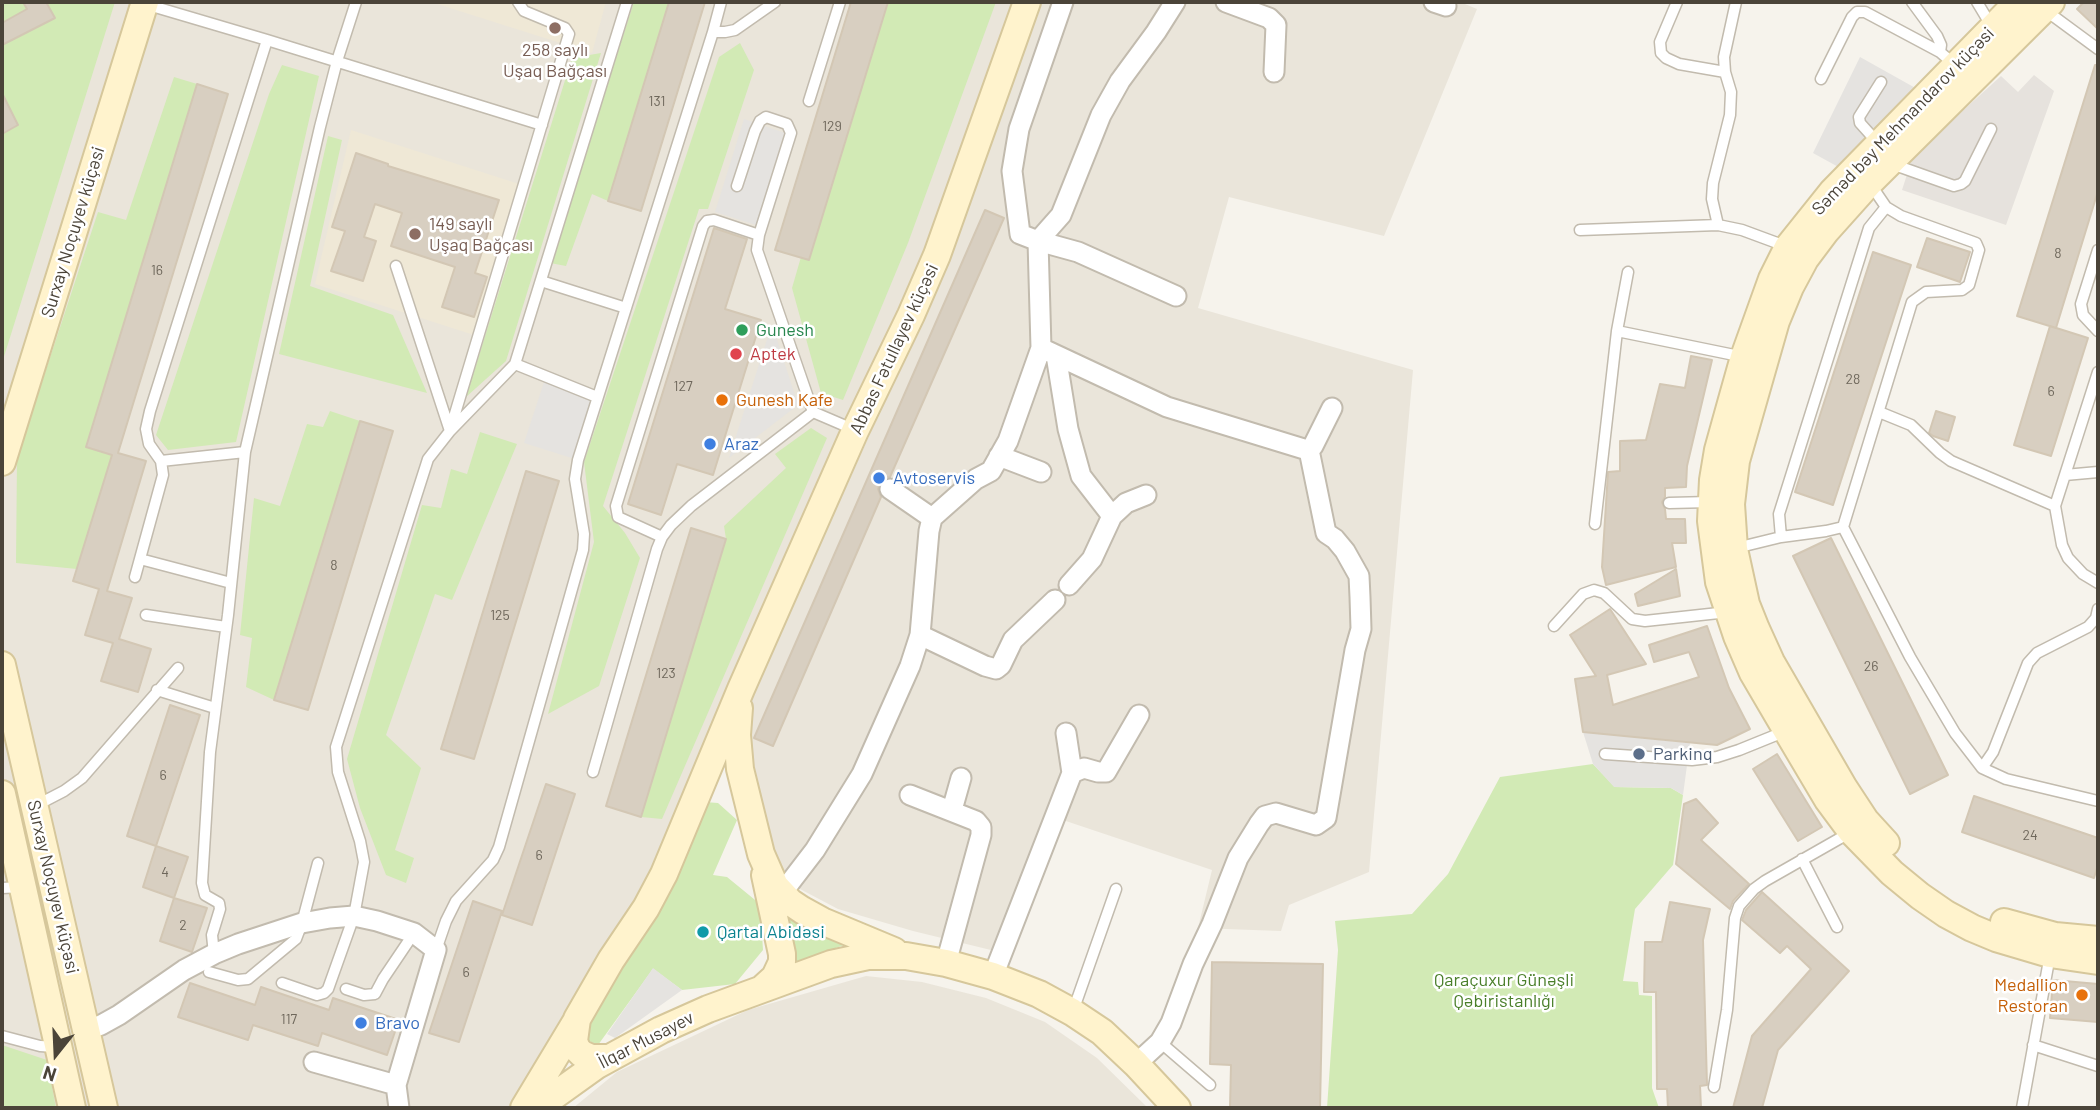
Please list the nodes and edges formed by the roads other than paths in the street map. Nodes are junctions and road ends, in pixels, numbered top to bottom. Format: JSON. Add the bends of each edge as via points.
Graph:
{"nodes":[{"id":1,"x":140,"y":2,"type":"edge"},
{"id":2,"x":356,"y":2,"type":"edge"},
{"id":3,"x":518,"y":2,"type":"edge"},
{"id":4,"x":627,"y":2,"type":"edge"},
{"id":5,"x":721,"y":2,"type":"edge"},
{"id":6,"x":775,"y":2,"type":"edge"},
{"id":7,"x":840,"y":2,"type":"edge"},
{"id":8,"x":1027,"y":2,"type":"edge"},
{"id":9,"x":1063,"y":2,"type":"edge"},
{"id":10,"x":1175,"y":2,"type":"edge"},
{"id":11,"x":1226,"y":2,"type":"edge"},
{"id":12,"x":1677,"y":2,"type":"edge"},
{"id":13,"x":1736,"y":2,"type":"edge"},
{"id":14,"x":1912,"y":2,"type":"edge"},
{"id":15,"x":1977,"y":2,"type":"edge"},
{"id":16,"x":2018,"y":2,"type":"edge"},
{"id":17,"x":2043,"y":4,"type":"edge"},
{"id":18,"x":1992,"y":27,"type":"junction"},
{"id":19,"x":713,"y":32,"type":"junction"},
{"id":20,"x":267,"y":40,"type":"junction"},
{"id":21,"x":2098,"y":49,"type":"edge"},
{"id":22,"x":1948,"y":58,"type":"junction"},
{"id":23,"x":337,"y":61,"type":"junction"},
{"id":24,"x":1273,"y":72,"type":"dead end"},
{"id":25,"x":1725,"y":72,"type":"junction"},
{"id":26,"x":1821,"y":79,"type":"dead end"},
{"id":27,"x":1881,"y":82,"type":"dead end"},
{"id":28,"x":809,"y":101,"type":"dead end"},
{"id":29,"x":542,"y":125,"type":"junction"},
{"id":30,"x":1991,"y":129,"type":"dead end"},
{"id":31,"x":1884,"y":152,"type":"junction"},
{"id":32,"x":1869,"y":183,"type":"junction"},
{"id":33,"x":737,"y":186,"type":"dead end"},
{"id":34,"x":1886,"y":207,"type":"junction"},
{"id":35,"x":1718,"y":225,"type":"junction"},
{"id":36,"x":1580,"y":230,"type":"dead end"},
{"id":37,"x":759,"y":235,"type":"junction"},
{"id":38,"x":1038,"y":241,"type":"junction"},
{"id":39,"x":1788,"y":247,"type":"junction"},
{"id":40,"x":2098,"y":250,"type":"edge"},
{"id":41,"x":396,"y":267,"type":"dead end"},
{"id":42,"x":1629,"y":272,"type":"dead end"},
{"id":43,"x":541,"y":281,"type":"junction"},
{"id":44,"x":1176,"y":296,"type":"dead end"},
{"id":45,"x":626,"y":308,"type":"junction"},
{"id":46,"x":1618,"y":331,"type":"junction"},
{"id":47,"x":2098,"y":331,"type":"edge"},
{"id":48,"x":1049,"y":352,"type":"junction"},
{"id":49,"x":1744,"y":357,"type":"junction"},
{"id":50,"x":514,"y":364,"type":"junction"},
{"id":51,"x":2098,"y":372,"type":"edge"},
{"id":52,"x":597,"y":397,"type":"junction"},
{"id":53,"x":2,"y":408,"type":"edge"},
{"id":54,"x":1332,"y":408,"type":"dead end"},
{"id":55,"x":813,"y":412,"type":"junction"},
{"id":56,"x":1879,"y":412,"type":"junction"},
{"id":57,"x":450,"y":431,"type":"junction"},
{"id":58,"x":855,"y":431,"type":"junction"},
{"id":59,"x":1309,"y":450,"type":"junction"},
{"id":60,"x":245,"y":452,"type":"junction"},
{"id":61,"x":999,"y":456,"type":"junction"},
{"id":62,"x":161,"y":461,"type":"junction"},
{"id":63,"x":2,"y":462,"type":"edge"},
{"id":64,"x":1041,"y":472,"type":"dead end"},
{"id":65,"x":2098,"y":472,"type":"edge"},
{"id":66,"x":2065,"y":475,"type":"junction"},
{"id":67,"x":890,"y":489,"type":"dead end"},
{"id":68,"x":1146,"y":495,"type":"dead end"},
{"id":69,"x":1711,"y":502,"type":"junction"},
{"id":70,"x":1669,"y":503,"type":"dead end"},
{"id":71,"x":2056,"y":506,"type":"junction"},
{"id":72,"x":1112,"y":516,"type":"junction"},
{"id":73,"x":932,"y":518,"type":"junction"},
{"id":74,"x":1595,"y":524,"type":"dead end"},
{"id":75,"x":1843,"y":527,"type":"junction"},
{"id":76,"x":662,"y":537,"type":"junction"},
{"id":77,"x":1780,"y":537,"type":"junction"},
{"id":78,"x":1734,"y":549,"type":"junction"},
{"id":79,"x":140,"y":559,"type":"junction"},
{"id":80,"x":135,"y":577,"type":"dead end"},
{"id":81,"x":231,"y":583,"type":"junction"},
{"id":82,"x":2098,"y":583,"type":"edge"},
{"id":83,"x":1069,"y":585,"type":"dead end"},
{"id":84,"x":1055,"y":600,"type":"dead end"},
{"id":85,"x":2098,"y":609,"type":"edge"},
{"id":86,"x":1728,"y":612,"type":"junction"},
{"id":87,"x":146,"y":615,"type":"dead end"},
{"id":88,"x":1554,"y":626,"type":"dead end"},
{"id":89,"x":226,"y":627,"type":"junction"},
{"id":90,"x":920,"y":635,"type":"junction"},
{"id":91,"x":2,"y":665,"type":"edge"},
{"id":92,"x":178,"y":668,"type":"dead end"},
{"id":93,"x":741,"y":689,"type":"junction"},
{"id":94,"x":157,"y":690,"type":"junction"},
{"id":95,"x":1781,"y":701,"type":"junction"},
{"id":96,"x":215,"y":708,"type":"junction"},
{"id":97,"x":1139,"y":715,"type":"dead end"},
{"id":98,"x":1787,"y":731,"type":"junction"},
{"id":99,"x":1066,"y":733,"type":"dead end"},
{"id":100,"x":1605,"y":754,"type":"dead end"},
{"id":101,"x":1982,"y":768,"type":"junction"},
{"id":102,"x":593,"y":772,"type":"dead end"},
{"id":103,"x":1072,"y":773,"type":"junction"},
{"id":104,"x":961,"y":778,"type":"dead end"},
{"id":105,"x":910,"y":795,"type":"dead end"},
{"id":106,"x":694,"y":798,"type":"junction"},
{"id":107,"x":2,"y":800,"type":"edge"},
{"id":108,"x":2098,"y":801,"type":"edge"},
{"id":109,"x":34,"y":807,"type":"junction"},
{"id":110,"x":749,"y":809,"type":"junction"},
{"id":111,"x":952,"y":810,"type":"junction"},
{"id":112,"x":1851,"y":831,"type":"junction"},
{"id":113,"x":761,"y":854,"type":"junction"},
{"id":114,"x":1802,"y":859,"type":"junction"},
{"id":115,"x":318,"y":863,"type":"dead end"},
{"id":116,"x":12,"y":887,"type":"edge"},
{"id":117,"x":1116,"y":889,"type":"dead end"},
{"id":118,"x":782,"y":893,"type":"junction"},
{"id":119,"x":354,"y":916,"type":"junction"},
{"id":120,"x":302,"y":923,"type":"junction"},
{"id":121,"x":1837,"y":927,"type":"dead end"},
{"id":122,"x":414,"y":933,"type":"junction"},
{"id":123,"x":2098,"y":940,"type":"edge"},
{"id":124,"x":436,"y":950,"type":"junction"},
{"id":125,"x":2050,"y":954,"type":"junction"},
{"id":126,"x":906,"y":956,"type":"junction"},
{"id":127,"x":2098,"y":961,"type":"edge"},
{"id":128,"x":212,"y":963,"type":"junction"},
{"id":129,"x":946,"y":963,"type":"junction"},
{"id":130,"x":993,"y":976,"type":"junction"},
{"id":131,"x":282,"y":983,"type":"dead end"},
{"id":132,"x":764,"y":987,"type":"junction"},
{"id":133,"x":346,"y":989,"type":"dead end"},
{"id":134,"x":1073,"y":1012,"type":"junction"},
{"id":135,"x":578,"y":1019,"type":"junction"},
{"id":136,"x":87,"y":1030,"type":"junction"},
{"id":137,"x":2,"y":1036,"type":"edge"},
{"id":138,"x":1160,"y":1042,"type":"junction"},
{"id":139,"x":2034,"y":1045,"type":"junction"},
{"id":140,"x":59,"y":1047,"type":"junction"},
{"id":141,"x":610,"y":1058,"type":"junction"},
{"id":142,"x":314,"y":1062,"type":"dead end"},
{"id":143,"x":1136,"y":1064,"type":"junction"},
{"id":144,"x":2098,"y":1066,"type":"edge"},
{"id":145,"x":1210,"y":1085,"type":"dead end"},
{"id":146,"x":396,"y":1086,"type":"junction"},
{"id":147,"x":1714,"y":1087,"type":"dead end"},
{"id":148,"x":72,"y":1108,"type":"edge"},
{"id":149,"x":104,"y":1108,"type":"edge"},
{"id":150,"x":399,"y":1108,"type":"edge"},
{"id":151,"x":524,"y":1108,"type":"edge"},
{"id":152,"x":537,"y":1108,"type":"edge"},
{"id":153,"x":1177,"y":1108,"type":"edge"},
{"id":154,"x":2022,"y":1108,"type":"edge"}],
"edges":[{"from":1,"to":20,"type":"lane"},
{"from":1,"to":53,"type":"main road","name":"Surxay Noçuyev küçəsi"},
{"from":1,"to":63,"type":"main road","name":"Surxay Noçuyev küçəsi"},
{"from":2,"to":23,"type":"lane"},
{"from":3,"to":29,"type":"lane","via":[[524,11],[565,28],[569,34]]},
{"from":4,"to":43,"type":"lane"},
{"from":5,"to":19,"type":"lane"},
{"from":6,"to":19,"type":"lane","via":[[735,30]]},
{"from":7,"to":28,"type":"lane"},
{"from":8,"to":58,"type":"main road","name":"Abbas Fətullayev küçəsi","via":[[937,255]]},
{"from":9,"to":38,"type":"street","via":[[1019,129],[1012,171],[1020,234]]},
{"from":10,"to":38,"type":"street","via":[[1114,92],[1061,215]]},
{"from":11,"to":24,"type":"street","via":[[1276,25]]},
{"from":12,"to":25,"type":"lane","via":[[1660,42],[1661,53],[1679,64]]},
{"from":13,"to":25,"type":"lane"},
{"from":14,"to":22,"type":"lane"},
{"from":15,"to":18,"type":"lane"},
{"from":16,"to":18,"type":"main road","name":"Səməd bəy Mehmandarov küçəsi"},
{"from":17,"to":21,"type":"lane"},
{"from":17,"to":31,"type":"main road","name":"Səməd bəy Mehmandarov küçəsi"},
{"from":18,"to":22,"type":"main road","name":"Səməd bəy Mehmandarov küçəsi"},
{"from":19,"to":45,"type":"lane"},
{"from":20,"to":23,"type":"lane"},
{"from":20,"to":62,"type":"lane","via":[[150,411],[149,444]]},
{"from":22,"to":26,"type":"lane","via":[[1865,12],[1857,12]]},
{"from":22,"to":31,"type":"main road","name":"Səməd bəy Mehmandarov küçəsi"},
{"from":23,"to":29,"type":"lane"},
{"from":23,"to":60,"type":"lane"},
{"from":25,"to":35,"type":"lane","via":[[1731,92],[1730,115],[1712,199]]},
{"from":27,"to":31,"type":"lane","via":[[1859,117]]},
{"from":29,"to":57,"type":"lane"},
{"from":30,"to":31,"type":"lane","via":[[1965,181],[1954,186],[1902,169]]},
{"from":31,"to":32,"type":"main road","name":"Səməd bəy Mehmandarov küçəsi"},
{"from":31,"to":39,"type":"main road","name":"Səməd bəy Mehmandarov küçəsi","via":[[1832,192]]},
{"from":32,"to":34,"type":"lane"},
{"from":32,"to":78,"type":"main road","name":"Səməd bəy Mehmandarov küçəsi","via":[[1805,259],[1776,321],[1736,461],[1731,504]]},
{"from":33,"to":37,"type":"lane","via":[[760,121],[765,117],[787,124],[791,133]]},
{"from":34,"to":56,"type":"lane","via":[[1976,243],[1979,250],[1969,285],[1962,290],[1926,292],[1912,302]]},
{"from":34,"to":77,"type":"lane","via":[[1869,228],[1779,514]]},
{"from":35,"to":36,"type":"lane"},
{"from":35,"to":39,"type":"lane"},
{"from":37,"to":55,"type":"lane","via":[[759,261]]},
{"from":37,"to":76,"type":"lane","via":[[714,220],[703,226],[616,506],[618,517]]},
{"from":38,"to":44,"type":"street","via":[[1078,252]]},
{"from":38,"to":48,"type":"street"},
{"from":39,"to":49,"type":"main road","name":"Səməd bəy Mehmandarov küçəsi"},
{"from":40,"to":47,"type":"lane","via":[[2081,304],[2083,315]]},
{"from":41,"to":57,"type":"lane"},
{"from":42,"to":46,"type":"lane"},
{"from":43,"to":45,"type":"lane"},
{"from":43,"to":50,"type":"lane"},
{"from":45,"to":52,"type":"lane"},
{"from":46,"to":49,"type":"lane"},
{"from":46,"to":74,"type":"lane"},
{"from":48,"to":59,"type":"street","via":[[1167,407]]},
{"from":48,"to":61,"type":"street"},
{"from":48,"to":72,"type":"street","via":[[1081,476]]},
{"from":49,"to":69,"type":"main road","name":"Səməd bəy Mehmandarov küçəsi","via":[[1717,450]]},
{"from":50,"to":52,"type":"lane"},
{"from":50,"to":57,"type":"lane"},
{"from":51,"to":66,"type":"lane"},
{"from":52,"to":124,"type":"lane","via":[[576,467],[583,550],[499,847],[451,909]]},
{"from":54,"to":59,"type":"street"},
{"from":55,"to":58,"type":"lane"},
{"from":55,"to":76,"type":"lane","via":[[691,506]]},
{"from":56,"to":71,"type":"lane","via":[[1912,425],[1951,461]]},
{"from":56,"to":75,"type":"lane"},
{"from":57,"to":119,"type":"lane","via":[[428,460],[337,747],[338,772],[363,862]]},
{"from":58,"to":93,"type":"main road","name":"Abbas Fətullayev küçəsi"},
{"from":59,"to":138,"type":"street","via":[[1326,533],[1345,551],[1359,576],[1361,629],[1326,818],[1316,825],[1276,813],[1259,824],[1238,858]]},
{"from":60,"to":62,"type":"lane"},
{"from":60,"to":81,"type":"lane"},
{"from":61,"to":64,"type":"street"},
{"from":61,"to":73,"type":"street","via":[[991,471]]},
{"from":62,"to":79,"type":"lane","via":[[163,475]]},
{"from":65,"to":66,"type":"lane"},
{"from":66,"to":71,"type":"lane"},
{"from":67,"to":73,"type":"street"},
{"from":68,"to":72,"type":"street","via":[[1126,503]]},
{"from":69,"to":70,"type":"lane"},
{"from":69,"to":86,"type":"main road","name":"Səməd bəy Mehmandarov küçəsi","via":[[1714,550]]},
{"from":71,"to":82,"type":"lane","via":[[2068,558]]},
{"from":72,"to":83,"type":"street","via":[[1092,559]]},
{"from":73,"to":90,"type":"street"},
{"from":75,"to":77,"type":"lane"},
{"from":75,"to":101,"type":"lane","via":[[1910,657],[1955,733]]},
{"from":76,"to":102,"type":"lane"},
{"from":77,"to":78,"type":"lane"},
{"from":78,"to":95,"type":"main road","name":"Səməd bəy Mehmandarov küçəsi","via":[[1746,604],[1771,662]]},
{"from":79,"to":80,"type":"lane"},
{"from":79,"to":81,"type":"lane"},
{"from":81,"to":89,"type":"lane"},
{"from":84,"to":90,"type":"street","via":[[1013,640],[996,669]]},
{"from":85,"to":101,"type":"lane","via":[[2088,627],[2037,653],[2028,663],[1993,752]]},
{"from":86,"to":88,"type":"lane","via":[[1632,619],[1604,593],[1594,590],[1583,594]]},
{"from":86,"to":95,"type":"main road","name":"Səməd bəy Mehmandarov küçəsi","via":[[1754,673]]},
{"from":87,"to":89,"type":"lane"},
{"from":89,"to":96,"type":"lane"},
{"from":90,"to":118,"type":"street","via":[[862,774]]},
{"from":91,"to":109,"type":"main road","name":"Surxay Noçuyev küçəsi"},
{"from":92,"to":94,"type":"lane"},
{"from":93,"to":106,"type":"main road","name":"Abbas Fətullayev küçəsi"},
{"from":93,"to":110,"type":"main road","via":[[737,735]]},
{"from":94,"to":96,"type":"lane"},
{"from":94,"to":109,"type":"lane","via":[[82,778]]},
{"from":95,"to":98,"type":"main road","name":"Səməd bəy Mehmandarov küçəsi"},
{"from":95,"to":123,"type":"main road","name":"Səməd bəy Mehmandarov küçəsi","via":[[1866,820],[1902,861],[1929,882],[2000,920],[2055,936]]},
{"from":96,"to":128,"type":"lane","via":[[202,883],[205,895],[219,903],[220,909],[212,935]]},
{"from":97,"to":103,"type":"street","via":[[1106,772],[1084,768]]},
{"from":98,"to":100,"type":"lane","via":[[1704,759]]},
{"from":98,"to":112,"type":"main road","name":"Səməd bəy Mehmandarov küçəsi"},
{"from":99,"to":103,"type":"street"},
{"from":101,"to":108,"type":"lane","via":[[2006,779]]},
{"from":103,"to":130,"type":"street"},
{"from":104,"to":111,"type":"street"},
{"from":105,"to":111,"type":"street"},
{"from":106,"to":110,"type":"main road","via":[[709,785],[719,785],[735,793]]},
{"from":106,"to":135,"type":"main road","name":"Abbas Fətullayev küçəsi","via":[[664,874]]},
{"from":107,"to":116,"type":"main road","name":"Surxay Noçuyev küçəsi"},
{"from":109,"to":136,"type":"main road","name":"Surxay Noçuyev küçəsi"},
{"from":110,"to":113,"type":"main road"},
{"from":111,"to":129,"type":"street","via":[[976,821],[981,835]]},
{"from":112,"to":114,"type":"lane"},
{"from":112,"to":125,"type":"main road","name":"Səməd bəy Mehmandarov küçəsi","via":[[1892,873],[1946,914],[1996,938]]},
{"from":113,"to":118,"type":"main road"},
{"from":113,"to":132,"type":"main road","via":[[782,954],[780,971]]},
{"from":114,"to":121,"type":"lane"},
{"from":114,"to":147,"type":"lane","via":[[1754,889],[1739,906]]},
{"from":115,"to":120,"type":"lane"},
{"from":116,"to":140,"type":"main road","name":"Surxay Noçuyev küçəsi"},
{"from":117,"to":134,"type":"lane"},
{"from":118,"to":126,"type":"main road","via":[[822,921]]},
{"from":119,"to":120,"type":"street"},
{"from":119,"to":122,"type":"street"},
{"from":119,"to":131,"type":"lane","via":[[324,993],[317,995]]},
{"from":120,"to":128,"type":"street","via":[[239,944]]},
{"from":120,"to":128,"type":"lane","via":[[296,939],[248,979],[238,980]]},
{"from":122,"to":124,"type":"street"},
{"from":122,"to":133,"type":"lane","via":[[375,994]]},
{"from":124,"to":146,"type":"street"},
{"from":125,"to":127,"type":"main road","name":"Səməd bəy Mehmandarov küçəsi"},
{"from":125,"to":139,"type":"lane"},
{"from":126,"to":129,"type":"main road"},
{"from":126,"to":132,"type":"main road","name":"İlqar Musayev","via":[[847,960]]},
{"from":128,"to":136,"type":"street","via":[[184,971],[101,1026]]},
{"from":129,"to":130,"type":"main road"},
{"from":130,"to":134,"type":"main road"},
{"from":132,"to":141,"type":"main road","name":"İlqar Musayev","via":[[696,1014]]},
{"from":134,"to":143,"type":"main road"},
{"from":135,"to":141,"type":"main road","via":[[573,1041],[577,1049],[592,1058]]},
{"from":135,"to":151,"type":"main road","name":"Abbas Fətullayev küçəsi"},
{"from":136,"to":149,"type":"main road","name":"Surxay Noçuyev küçəsi"},
{"from":137,"to":140,"type":"lane"},
{"from":138,"to":143,"type":"street"},
{"from":138,"to":145,"type":"lane"},
{"from":139,"to":144,"type":"lane"},
{"from":139,"to":154,"type":"lane"},
{"from":140,"to":148,"type":"main road","name":"Surxay Noçuyev küçəsi"},
{"from":141,"to":152,"type":"main road","name":"İlqar Musayev"},
{"from":142,"to":146,"type":"street"},
{"from":143,"to":153,"type":"main road"},
{"from":146,"to":150,"type":"street"}]}
